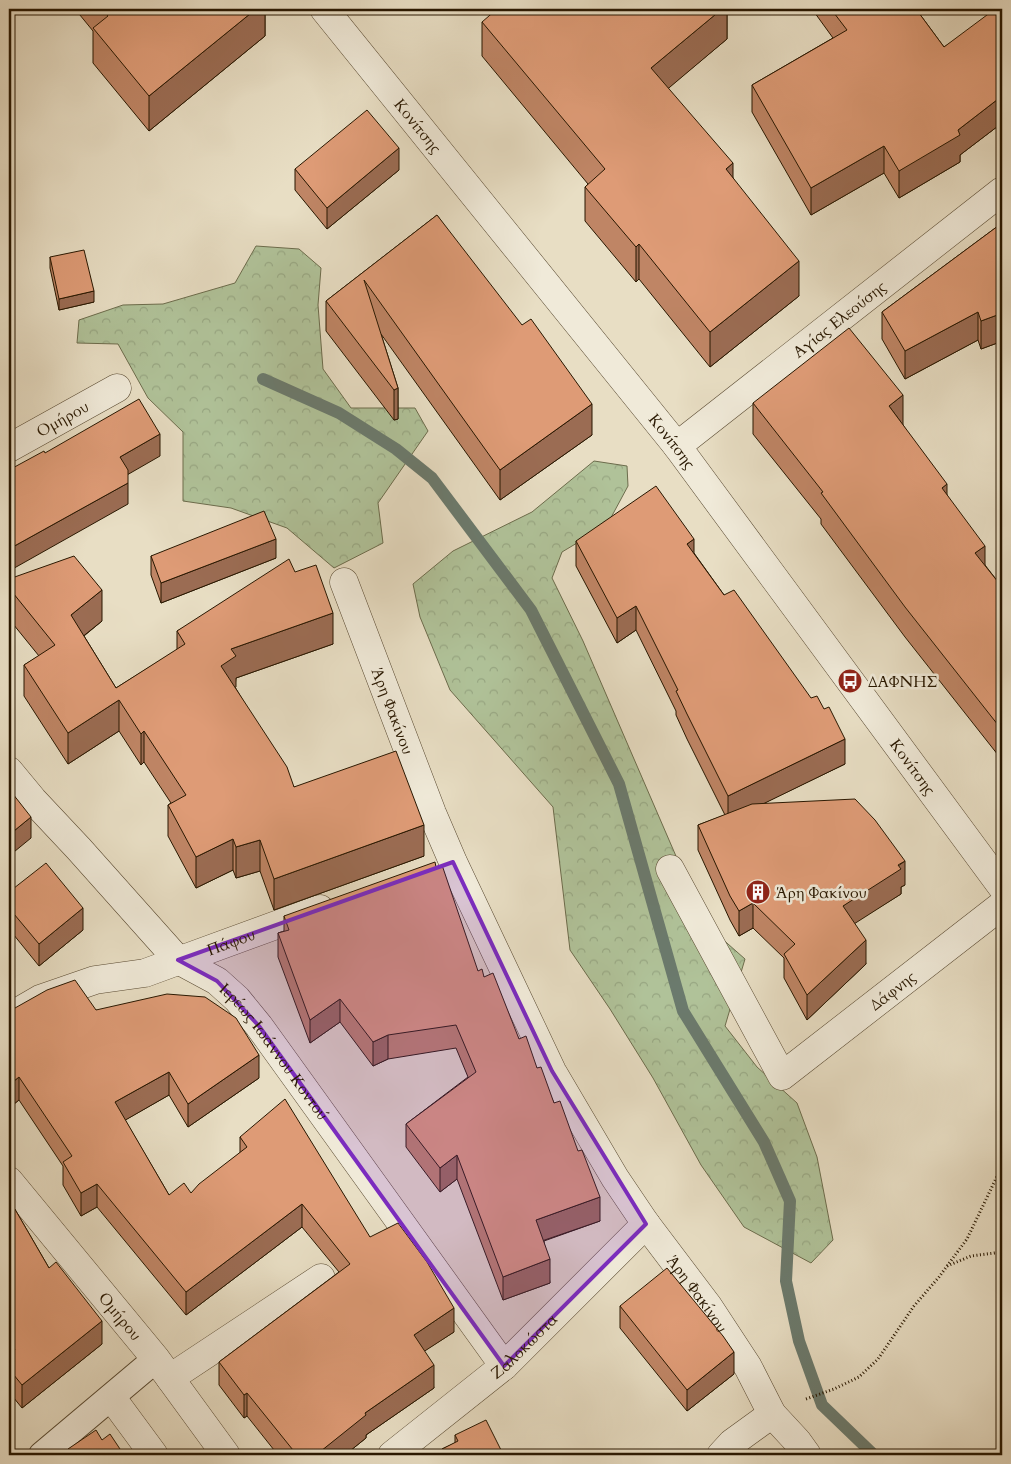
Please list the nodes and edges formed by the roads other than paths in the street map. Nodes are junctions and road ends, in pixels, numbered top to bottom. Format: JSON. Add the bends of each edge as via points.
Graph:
{"nodes":[{"id":1,"x":324,"y":9,"type":"edge"},
{"id":2,"x":1002,"y":191,"type":"edge"},
{"id":3,"x":117,"y":388,"type":"dead end"},
{"id":4,"x":677,"y":446,"type":"junction"},
{"id":5,"x":9,"y":448,"type":"edge"},
{"id":6,"x":344,"y":582,"type":"dead end"},
{"id":7,"x":9,"y":771,"type":"edge"},
{"id":8,"x":453,"y":862,"type":"junction"},
{"id":9,"x":670,"y":869,"type":"dead end"},
{"id":10,"x":425,"y":872,"type":"edge"},
{"id":11,"x":1002,"y":887,"type":"edge"},
{"id":12,"x":343,"y":901,"type":"edge"},
{"id":13,"x":1002,"y":905,"type":"edge"},
{"id":14,"x":178,"y":960,"type":"junction"},
{"id":15,"x":9,"y":1017,"type":"edge"},
{"id":16,"x":9,"y":1181,"type":"edge"},
{"id":17,"x":646,"y":1224,"type":"junction"},
{"id":18,"x":321,"y":1278,"type":"dead end"},
{"id":19,"x":504,"y":1366,"type":"junction"},
{"id":20,"x":163,"y":1369,"type":"junction"},
{"id":21,"x":112,"y":1398,"type":"junction"},
{"id":22,"x":772,"y":1414,"type":"junction"},
{"id":23,"x":42,"y":1455,"type":"edge"},
{"id":24,"x":154,"y":1455,"type":"edge"},
{"id":25,"x":226,"y":1455,"type":"edge"},
{"id":26,"x":392,"y":1455,"type":"edge"},
{"id":27,"x":721,"y":1455,"type":"edge"},
{"id":28,"x":807,"y":1455,"type":"edge"}],
"edges":[{"from":1,"to":4,"type":"street","name":"Κονίτσης"},
{"from":2,"to":4,"type":"street","name":"Αγίας Ελεούσης"},
{"from":3,"to":5,"type":"street","name":"Ομήρου"},
{"from":4,"to":11,"type":"street","name":"Κονίτσης"},
{"from":6,"to":8,"type":"street","name":"Άρη Φακίνου"},
{"from":7,"to":14,"type":"street","name":"Ιερέως Ιωάννου Κοντού"},
{"from":8,"to":10,"type":"street"},
{"from":8,"to":17,"type":"street","name":"Άρη Φακίνου","via":[[552,1071]]},
{"from":9,"to":13,"type":"street","name":"Δάφνης","via":[[782,1076]]},
{"from":12,"to":14,"type":"street","name":"Πάφου"},
{"from":14,"to":15,"type":"street","name":"Πάφου","via":[[145,972],[95,980],[40,999]]},
{"from":14,"to":19,"type":"street","name":"Ιερέως Ιωάννου Κοντού","via":[[218,981],[259,1026]]},
{"from":16,"to":20,"type":"street","name":"Ομήρου"},
{"from":17,"to":19,"type":"street","name":"Ζαλοκώστα"},
{"from":17,"to":22,"type":"street","name":"Άρη Φακίνου","via":[[708,1306],[748,1367]]},
{"from":18,"to":20,"type":"street"},
{"from":19,"to":26,"type":"street","name":"Ζαλοκώστα"},
{"from":20,"to":21,"type":"street"},
{"from":20,"to":25,"type":"street","name":"Ομήρου"},
{"from":21,"to":23,"type":"street"},
{"from":21,"to":24,"type":"street"},
{"from":22,"to":27,"type":"street"},
{"from":22,"to":28,"type":"street","name":"Άρη Φακίνου"}]}
